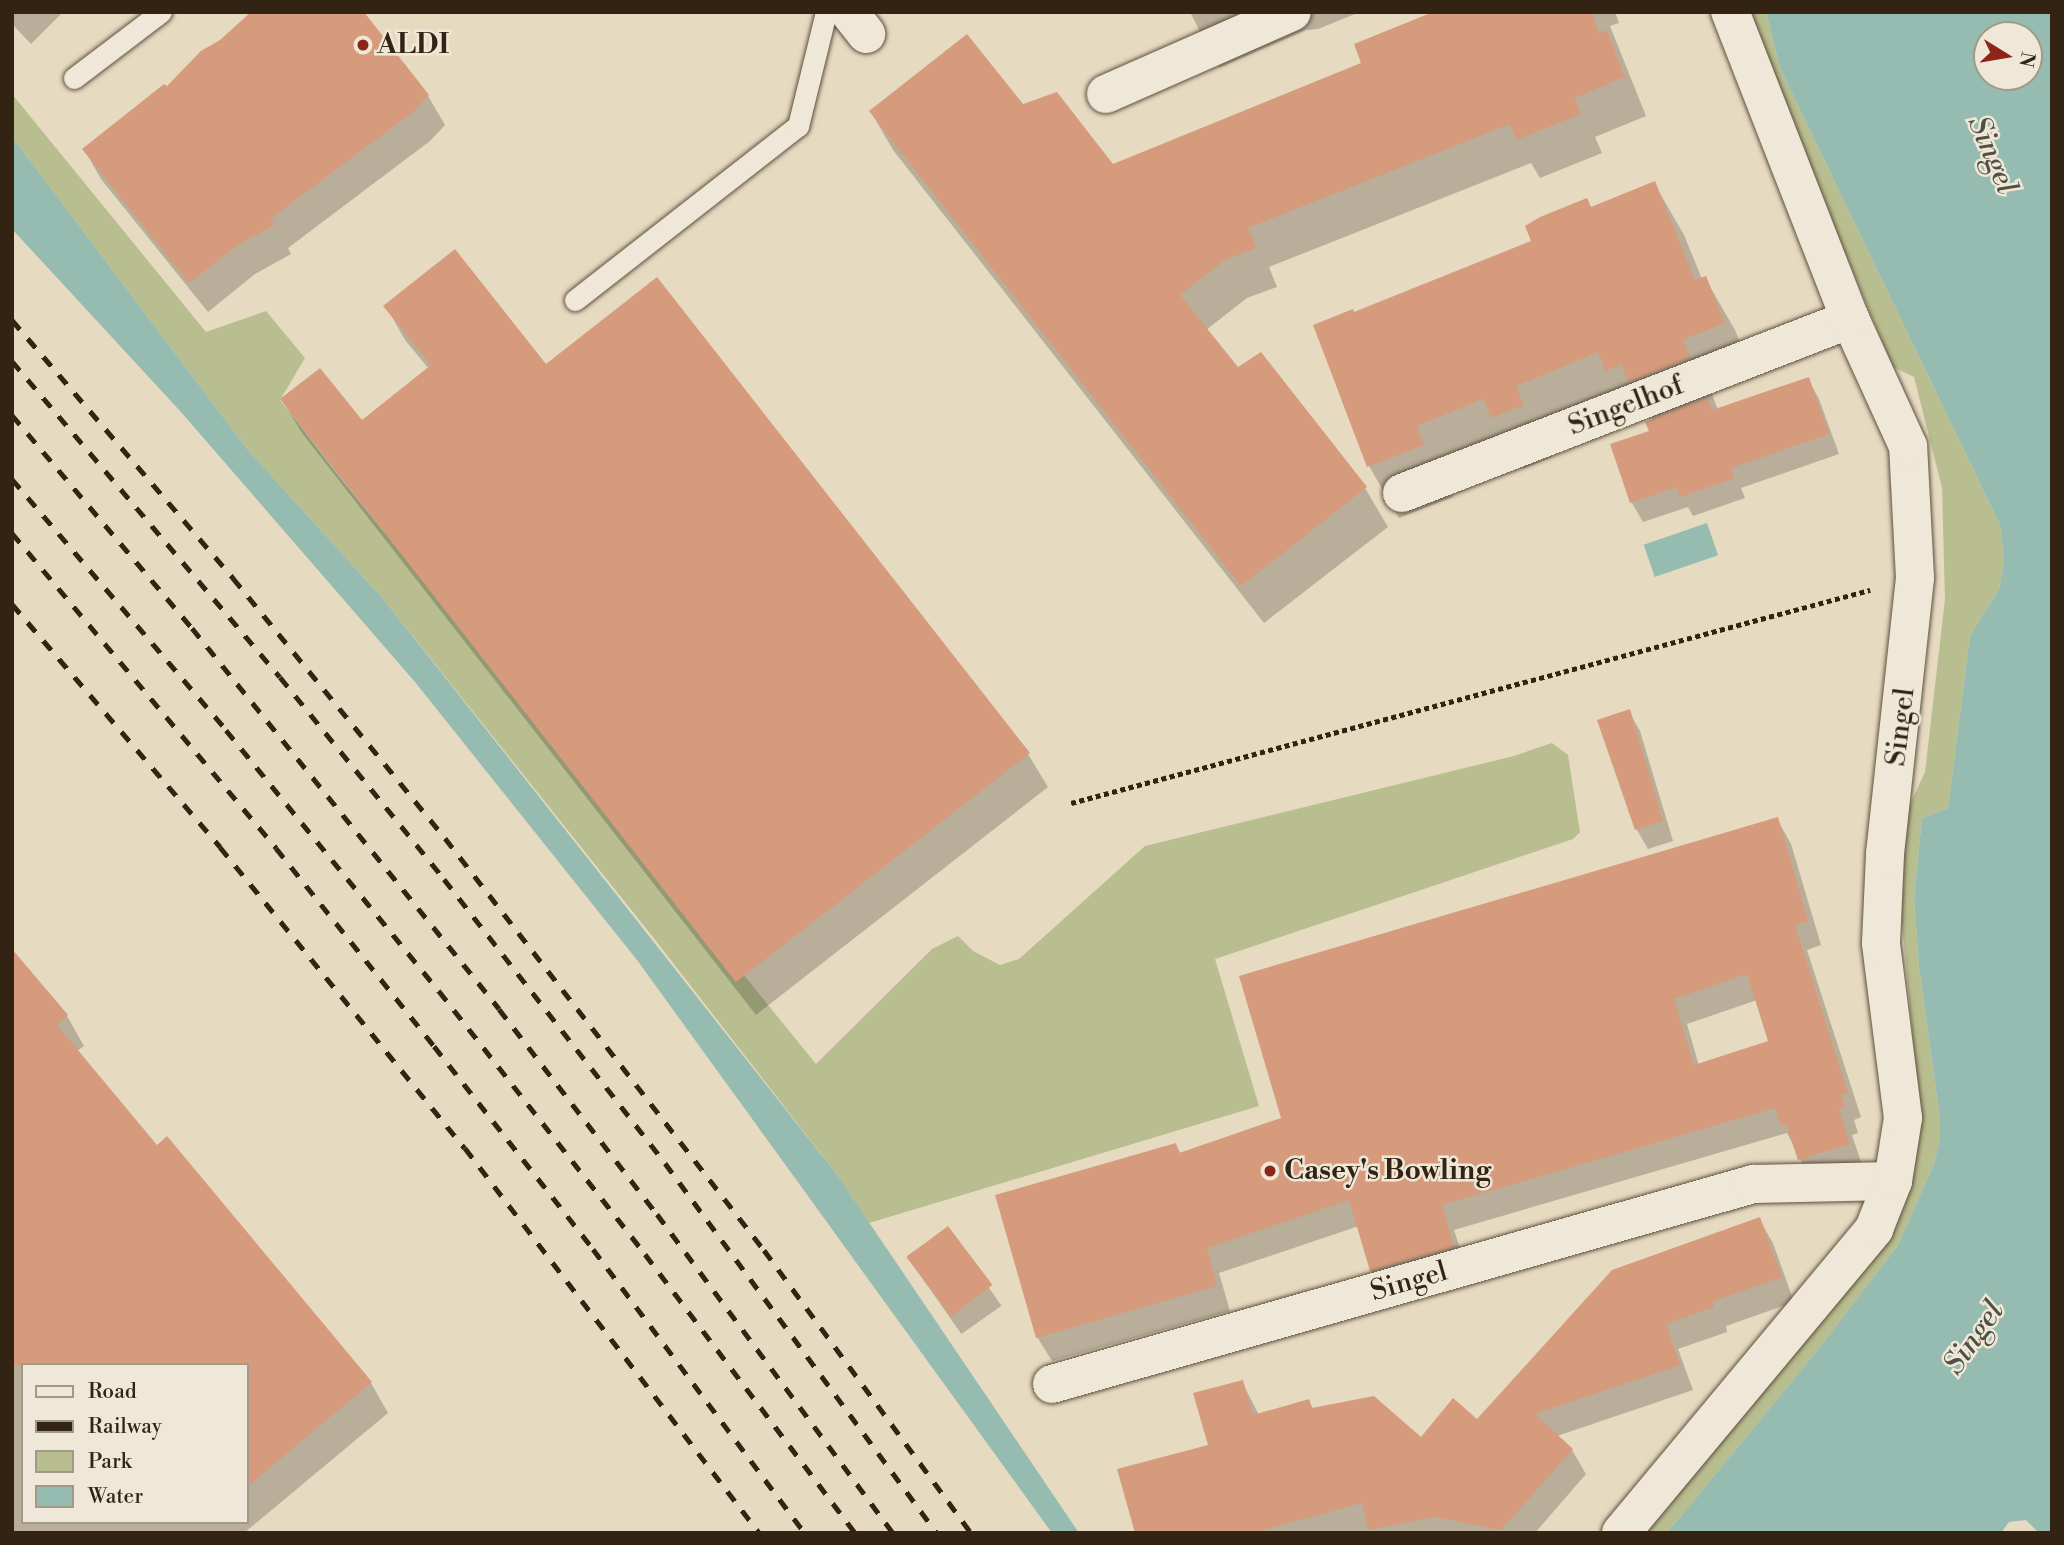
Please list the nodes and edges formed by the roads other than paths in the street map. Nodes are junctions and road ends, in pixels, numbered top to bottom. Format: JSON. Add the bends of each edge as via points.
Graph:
{"nodes":[{"id":1,"x":161,"y":12,"type":"edge"},
{"id":2,"x":826,"y":12,"type":"edge"},
{"id":3,"x":1292,"y":12,"type":"edge"},
{"id":4,"x":1730,"y":12,"type":"edge"},
{"id":5,"x":74,"y":78,"type":"dead end"},
{"id":6,"x":1105,"y":94,"type":"dead end"},
{"id":7,"x":575,"y":300,"type":"dead end"},
{"id":8,"x":1850,"y":319,"type":"junction"},
{"id":9,"x":1402,"y":493,"type":"dead end"},
{"id":10,"x":1893,"y":1181,"type":"junction"},
{"id":11,"x":1052,"y":1384,"type":"dead end"},
{"id":12,"x":1621,"y":1533,"type":"edge"}],
"edges":[{"from":1,"to":5,"type":"lane"},
{"from":2,"to":7,"type":"lane","via":[[798,126]]},
{"from":3,"to":6,"type":"street"},
{"from":4,"to":8,"type":"street","name":"Singel"},
{"from":8,"to":9,"type":"street","name":"Singelhof"},
{"from":8,"to":10,"type":"street","name":"Singel","via":[[1908,446],[1915,578],[1885,854],[1881,943],[1903,1118]]},
{"from":10,"to":11,"type":"street","name":"Singel","via":[[1753,1184]]},
{"from":10,"to":12,"type":"street","name":"Singel","via":[[1874,1229]]}]}
